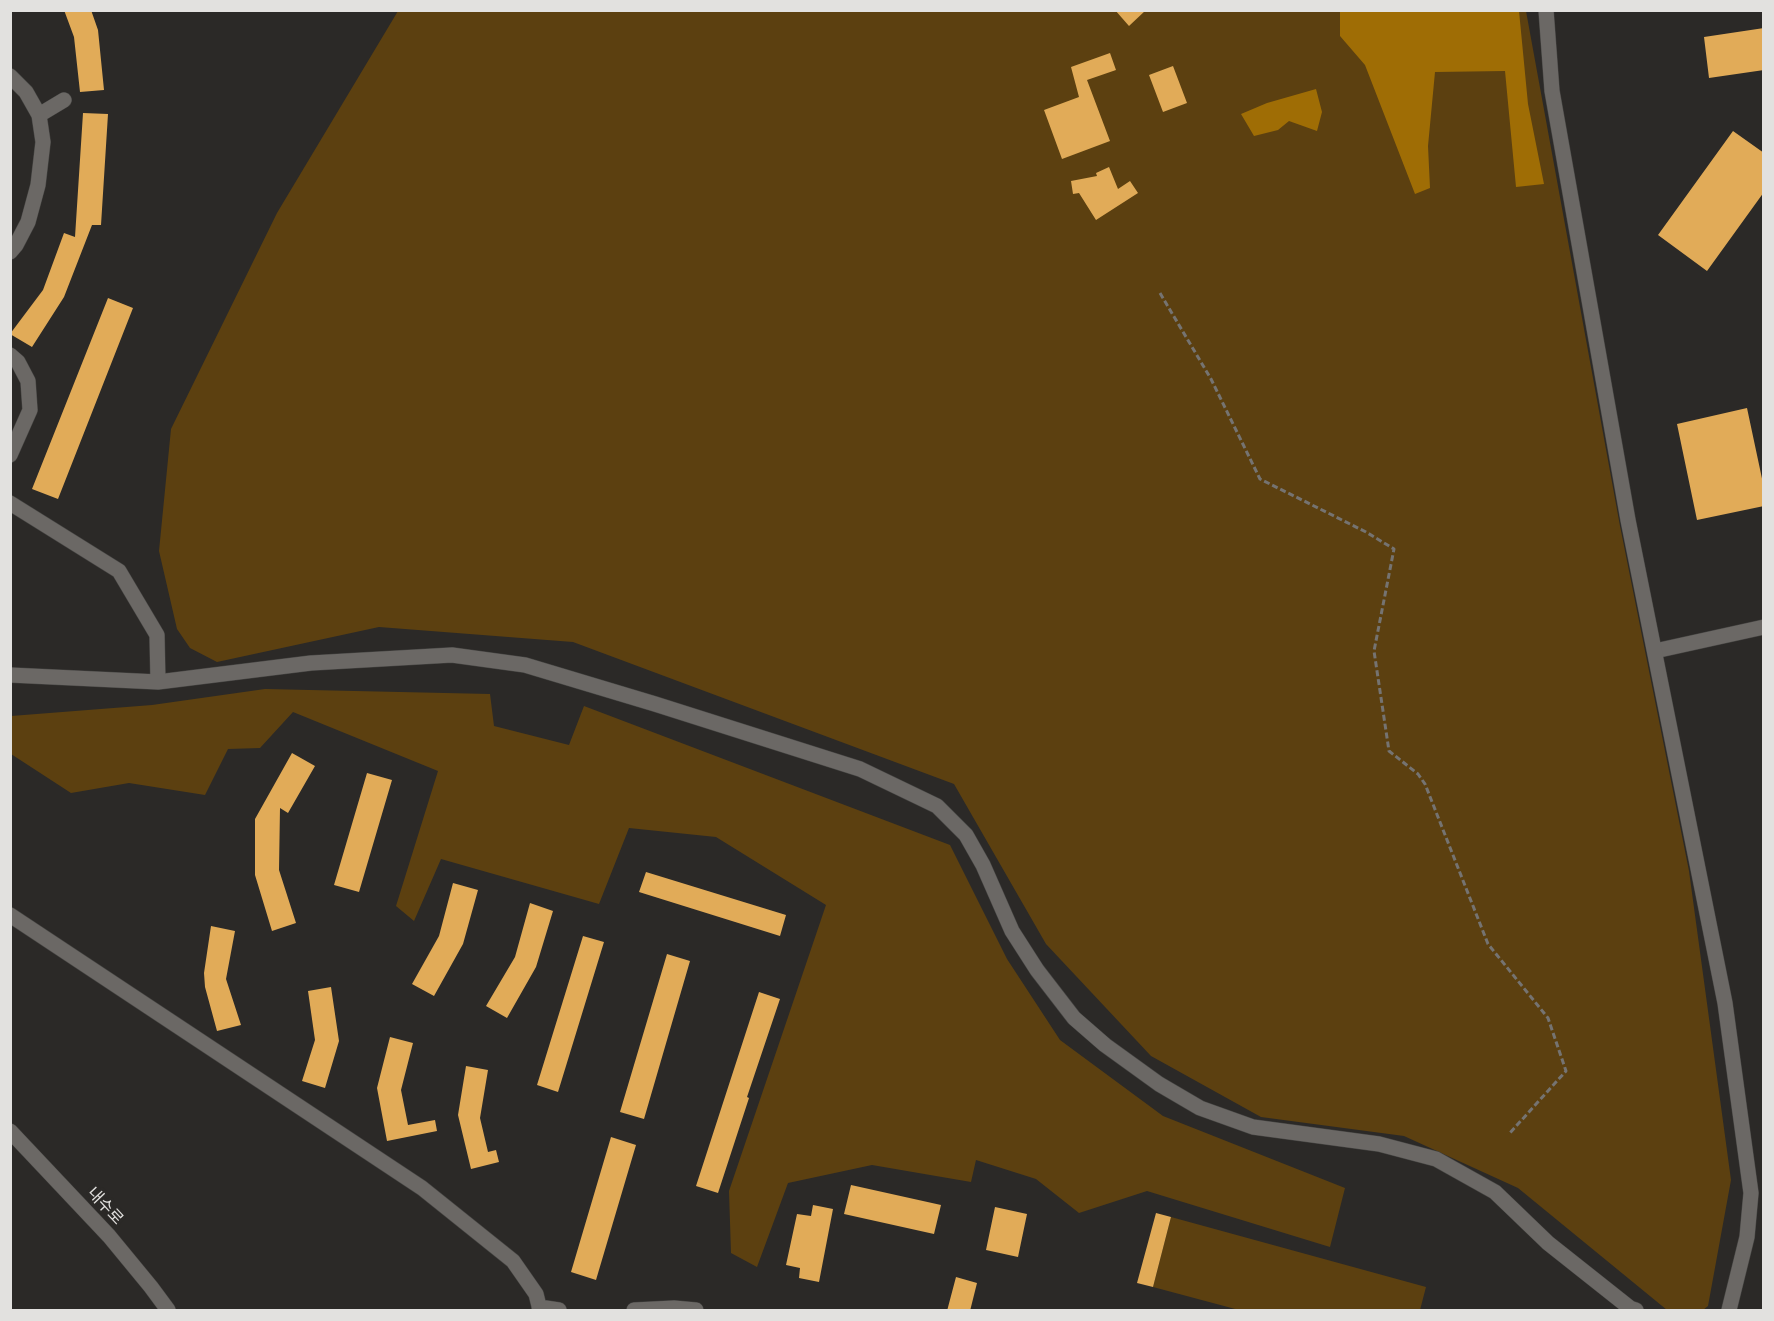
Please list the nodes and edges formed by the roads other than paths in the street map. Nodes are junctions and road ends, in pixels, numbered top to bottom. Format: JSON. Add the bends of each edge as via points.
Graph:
{"nodes":[{"id":1,"x":1546,"y":10,"type":"edge"},
{"id":2,"x":10,"y":76,"type":"edge"},
{"id":3,"x":64,"y":100,"type":"dead end"},
{"id":4,"x":39,"y":115,"type":"junction"},
{"id":5,"x":10,"y":252,"type":"edge"},
{"id":6,"x":10,"y":355,"type":"edge"},
{"id":7,"x":10,"y":454,"type":"edge"},
{"id":8,"x":10,"y":503,"type":"edge"},
{"id":9,"x":1764,"y":627,"type":"edge"},
{"id":10,"x":1655,"y":651,"type":"junction"},
{"id":11,"x":10,"y":675,"type":"edge"},
{"id":12,"x":158,"y":681,"type":"junction"},
{"id":13,"x":10,"y":915,"type":"edge"},
{"id":14,"x":10,"y":1131,"type":"edge"},
{"id":15,"x":539,"y":1309,"type":"edge"},
{"id":16,"x":168,"y":1311,"type":"edge"},
{"id":17,"x":559,"y":1311,"type":"edge"},
{"id":18,"x":634,"y":1311,"type":"edge"},
{"id":19,"x":696,"y":1311,"type":"edge"},
{"id":20,"x":1636,"y":1311,"type":"edge"},
{"id":21,"x":1729,"y":1311,"type":"edge"}],
"edges":[{"from":1,"to":10,"type":"street","via":[[1552,91]]},
{"from":2,"to":4,"type":"street","via":[[26,92]]},
{"from":3,"to":4,"type":"street"},
{"from":4,"to":5,"type":"street","via":[[43,142],[38,185],[28,222]]},
{"from":6,"to":7,"type":"street","via":[[28,381],[30,410]]},
{"from":8,"to":12,"type":"street","via":[[118,571],[157,635]]},
{"from":9,"to":10,"type":"street"},
{"from":10,"to":21,"type":"street","via":[[1725,1003],[1751,1193],[1747,1237]]},
{"from":11,"to":12,"type":"street"},
{"from":12,"to":20,"type":"street","via":[[311,663],[452,655],[525,665],[860,769],[937,806],[966,835],[1012,931],[1074,1018],[1159,1084],[1200,1108],[1253,1127],[1378,1144],[1436,1160],[1495,1192],[1548,1243]]},
{"from":13,"to":15,"type":"street","via":[[422,1188],[513,1261],[536,1294]]},
{"from":14,"to":16,"type":"street","name":"내수로","via":[[110,1236]]},
{"from":15,"to":17,"type":"street"},
{"from":18,"to":19,"type":"street"}]}
